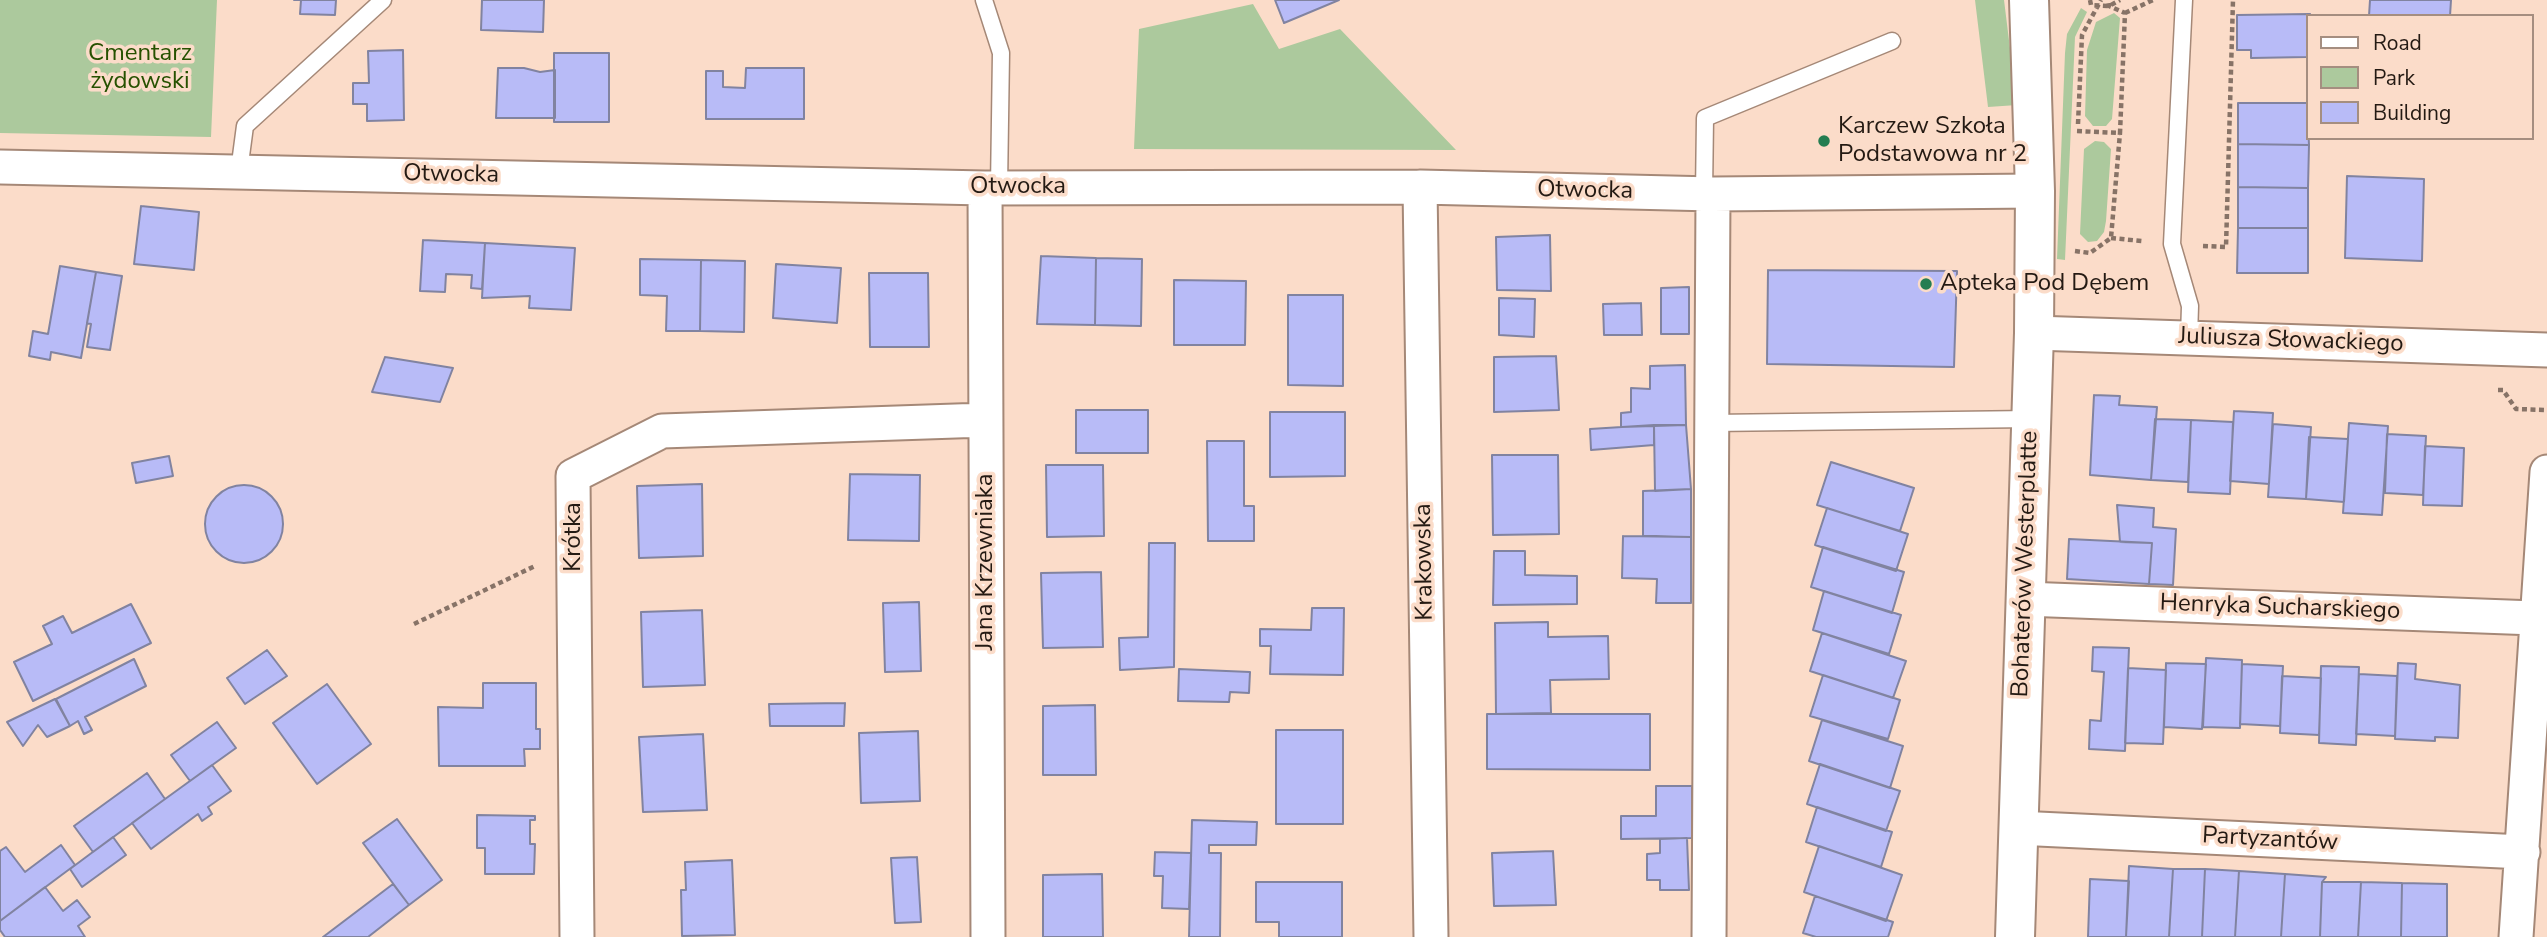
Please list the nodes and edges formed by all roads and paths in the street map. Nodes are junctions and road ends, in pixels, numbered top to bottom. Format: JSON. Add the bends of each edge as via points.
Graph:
{"nodes":[{"id":1,"x":383,"y":0,"type":"edge"},
{"id":2,"x":984,"y":0,"type":"edge"},
{"id":3,"x":2029,"y":0,"type":"edge"},
{"id":4,"x":2090,"y":0,"type":"edge"},
{"id":5,"x":2120,"y":0,"type":"edge"},
{"id":6,"x":2154,"y":0,"type":"edge"},
{"id":7,"x":2184,"y":0,"type":"edge"},
{"id":8,"x":2233,"y":0,"type":"edge"},
{"id":9,"x":2099,"y":3,"type":"edge"},
{"id":10,"x":2109,"y":3,"type":"edge"},
{"id":11,"x":2125,"y":13,"type":"junction"},
{"id":12,"x":1892,"y":41,"type":"dead end"},
{"id":13,"x":2077,"y":131,"type":"junction"},
{"id":14,"x":2120,"y":133,"type":"junction"},
{"id":15,"x":2077,"y":145,"type":"dead end"},
{"id":16,"x":0,"y":167,"type":"edge"},
{"id":17,"x":239,"y":171,"type":"junction"},
{"id":18,"x":992,"y":187,"type":"junction"},
{"id":19,"x":1420,"y":187,"type":"junction"},
{"id":20,"x":2035,"y":191,"type":"junction"},
{"id":21,"x":1709,"y":194,"type":"junction"},
{"id":22,"x":2075,"y":237,"type":"dead end"},
{"id":23,"x":2112,"y":238,"type":"junction"},
{"id":24,"x":2172,"y":244,"type":"junction"},
{"id":25,"x":2074,"y":251,"type":"junction"},
{"id":26,"x":2074,"y":263,"type":"dead end"},
{"id":27,"x":2034,"y":333,"type":"junction"},
{"id":28,"x":2189,"y":337,"type":"junction"},
{"id":29,"x":2547,"y":350,"type":"edge"},
{"id":30,"x":2031,"y":419,"type":"junction"},
{"id":31,"x":985,"y":420,"type":"junction"},
{"id":32,"x":1712,"y":423,"type":"junction"},
{"id":33,"x":2547,"y":472,"type":"edge"},
{"id":34,"x":574,"y":548,"type":"junction"},
{"id":35,"x":2024,"y":599,"type":"junction"},
{"id":36,"x":2535,"y":618,"type":"junction"},
{"id":37,"x":414,"y":624,"type":"dead end"},
{"id":38,"x":2017,"y":828,"type":"junction"},
{"id":39,"x":2522,"y":852,"type":"junction"},
{"id":40,"x":578,"y":937,"type":"edge"},
{"id":41,"x":988,"y":937,"type":"edge"},
{"id":42,"x":1430,"y":937,"type":"edge"},
{"id":43,"x":1709,"y":937,"type":"edge"},
{"id":44,"x":2015,"y":937,"type":"edge"},
{"id":45,"x":2516,"y":937,"type":"edge"}],
"edges":[{"from":1,"to":17,"type":"lane","via":[[246,126]]},
{"from":2,"to":18,"type":"lane","via":[[1001,53]]},
{"from":3,"to":20,"type":"street","name":"Bohaterów Westerplatte"},
{"from":4,"to":9,"type":"path","via":[[2091,5]]},
{"from":5,"to":10,"type":"path"},
{"from":6,"to":11,"type":"path"},
{"from":7,"to":24,"type":"lane"},
{"from":8,"to":24,"type":"path","via":[[2225,247]]},
{"from":9,"to":10,"type":"path"},
{"from":9,"to":13,"type":"path","via":[[2082,34]]},
{"from":10,"to":11,"type":"path"},
{"from":11,"to":14,"type":"path"},
{"from":12,"to":21,"type":"lane","via":[[1706,118]]},
{"from":13,"to":14,"type":"path"},
{"from":13,"to":15,"type":"path"},
{"from":14,"to":23,"type":"path"},
{"from":16,"to":17,"type":"street","name":"Otwocka"},
{"from":17,"to":18,"type":"street","name":"Otwocka"},
{"from":18,"to":19,"type":"street","name":"Otwocka"},
{"from":18,"to":31,"type":"street","name":"Jana Krzewniaka"},
{"from":19,"to":21,"type":"street","name":"Otwocka"},
{"from":19,"to":42,"type":"street","name":"Krakowska"},
{"from":20,"to":21,"type":"street","name":"Otwocka"},
{"from":20,"to":27,"type":"street","name":"Bohaterów Westerplatte"},
{"from":21,"to":32,"type":"street"},
{"from":22,"to":25,"type":"path"},
{"from":23,"to":24,"type":"path"},
{"from":23,"to":25,"type":"path","via":[[2090,253]]},
{"from":24,"to":28,"type":"lane","via":[[2190,306]]},
{"from":25,"to":26,"type":"path"},
{"from":27,"to":28,"type":"street","name":"Juliusza Słowackiego"},
{"from":27,"to":30,"type":"street","name":"Bohaterów Westerplatte"},
{"from":28,"to":29,"type":"street","name":"Juliusza Słowackiego"},
{"from":30,"to":32,"type":"lane"},
{"from":30,"to":35,"type":"street","name":"Bohaterów Westerplatte"},
{"from":31,"to":34,"type":"street","name":"Krótka","via":[[662,431],[573,476]]},
{"from":31,"to":41,"type":"street","name":"Jana Krzewniaka"},
{"from":32,"to":43,"type":"street"},
{"from":33,"to":36,"type":"street"},
{"from":34,"to":37,"type":"path"},
{"from":34,"to":40,"type":"street","name":"Krótka"},
{"from":35,"to":36,"type":"street","name":"Henryka Sucharskiego"},
{"from":35,"to":38,"type":"street","name":"Bohaterów Westerplatte"},
{"from":36,"to":39,"type":"street"},
{"from":38,"to":39,"type":"street","name":"Partyzantów"},
{"from":38,"to":44,"type":"street","name":"Bohaterów Westerplatte"},
{"from":39,"to":45,"type":"street"}]}
